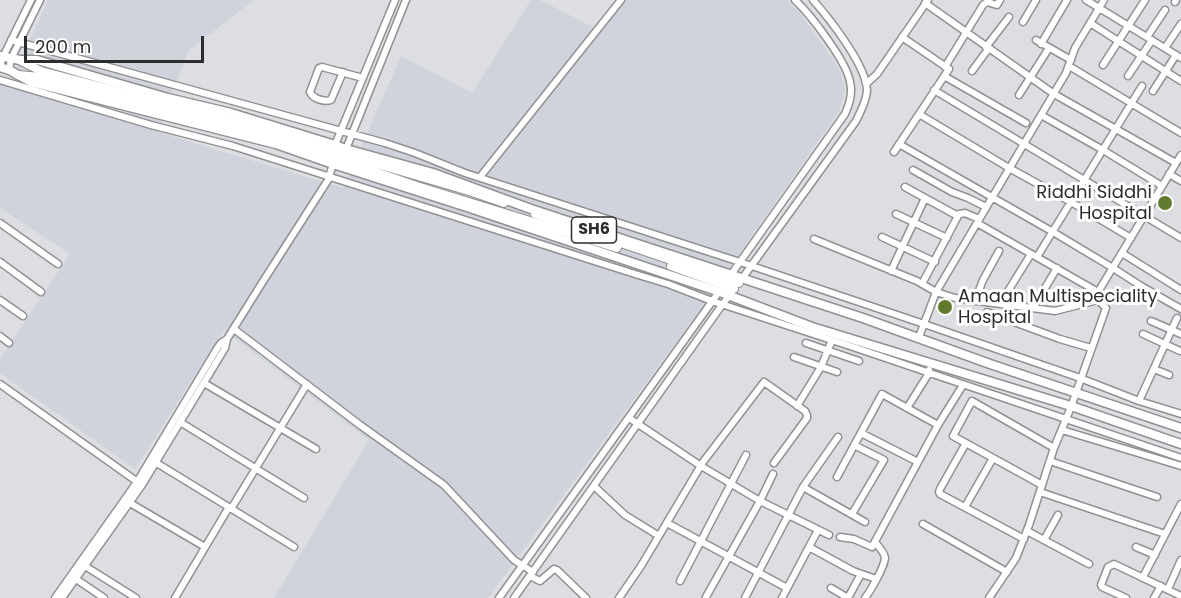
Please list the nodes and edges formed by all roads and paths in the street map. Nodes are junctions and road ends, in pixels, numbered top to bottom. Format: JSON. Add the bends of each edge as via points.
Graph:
{"nodes":[{"id":1,"x":31,"y":0,"type":"edge"},
{"id":2,"x":40,"y":0,"type":"edge"},
{"id":3,"x":395,"y":0,"type":"edge"},
{"id":4,"x":406,"y":0,"type":"edge"},
{"id":5,"x":621,"y":0,"type":"edge"},
{"id":6,"x":795,"y":0,"type":"edge"},
{"id":7,"x":813,"y":0,"type":"edge"},
{"id":8,"x":1000,"y":0,"type":"edge"},
{"id":9,"x":1036,"y":0,"type":"edge"},
{"id":10,"x":1067,"y":0,"type":"edge"},
{"id":11,"x":1086,"y":0,"type":"edge"},
{"id":12,"x":1104,"y":0,"type":"edge"},
{"id":13,"x":1145,"y":0,"type":"edge"},
{"id":14,"x":926,"y":2,"type":"edge"},
{"id":15,"x":1099,"y":8,"type":"junction"},
{"id":16,"x":1165,"y":10,"type":"dead end"},
{"id":17,"x":1008,"y":17,"type":"dead end"},
{"id":18,"x":386,"y":22,"type":"junction"},
{"id":19,"x":1023,"y":22,"type":"dead end"},
{"id":20,"x":1090,"y":23,"type":"junction"},
{"id":21,"x":1181,"y":24,"type":"edge"},
{"id":22,"x":396,"y":26,"type":"junction"},
{"id":23,"x":1128,"y":26,"type":"junction"},
{"id":24,"x":967,"y":33,"type":"junction"},
{"id":25,"x":902,"y":37,"type":"junction"},
{"id":26,"x":1150,"y":39,"type":"junction"},
{"id":27,"x":11,"y":40,"type":"junction"},
{"id":28,"x":1118,"y":41,"type":"junction"},
{"id":29,"x":19,"y":42,"type":"junction"},
{"id":30,"x":987,"y":47,"type":"junction"},
{"id":31,"x":1048,"y":48,"type":"junction"},
{"id":32,"x":1165,"y":48,"type":"junction"},
{"id":33,"x":1142,"y":56,"type":"junction"},
{"id":34,"x":1179,"y":57,"type":"edge"},
{"id":35,"x":8,"y":58,"type":"edge"},
{"id":36,"x":1070,"y":63,"type":"junction"},
{"id":37,"x":1102,"y":65,"type":"dead end"},
{"id":38,"x":945,"y":67,"type":"junction"},
{"id":39,"x":6,"y":70,"type":"edge"},
{"id":40,"x":972,"y":71,"type":"dead end"},
{"id":41,"x":1166,"y":71,"type":"junction"},
{"id":42,"x":343,"y":72,"type":"junction"},
{"id":43,"x":944,"y":76,"type":"junction"},
{"id":44,"x":1128,"y":76,"type":"dead end"},
{"id":45,"x":1030,"y":77,"type":"junction"},
{"id":46,"x":363,"y":78,"type":"junction"},
{"id":47,"x":0,"y":80,"type":"edge"},
{"id":48,"x":1181,"y":81,"type":"edge"},
{"id":49,"x":866,"y":84,"type":"junction"},
{"id":50,"x":1142,"y":86,"type":"dead end"},
{"id":51,"x":934,"y":90,"type":"junction"},
{"id":52,"x":1153,"y":91,"type":"dead end"},
{"id":53,"x":1054,"y":94,"type":"junction"},
{"id":54,"x":1019,"y":95,"type":"dead end"},
{"id":55,"x":1131,"y":103,"type":"junction"},
{"id":56,"x":919,"y":114,"type":"junction"},
{"id":57,"x":1041,"y":115,"type":"junction"},
{"id":58,"x":1026,"y":123,"type":"dead end"},
{"id":59,"x":1116,"y":129,"type":"junction"},
{"id":60,"x":340,"y":130,"type":"junction"},
{"id":61,"x":1181,"y":133,"type":"edge"},
{"id":62,"x":352,"y":134,"type":"junction"},
{"id":63,"x":899,"y":144,"type":"junction"},
{"id":64,"x":334,"y":145,"type":"junction"},
{"id":65,"x":1024,"y":145,"type":"junction"},
{"id":66,"x":346,"y":149,"type":"junction"},
{"id":67,"x":1103,"y":150,"type":"junction"},
{"id":68,"x":894,"y":152,"type":"dead end"},
{"id":69,"x":1181,"y":155,"type":"edge"},
{"id":70,"x":333,"y":164,"type":"junction"},
{"id":71,"x":1176,"y":164,"type":"junction"},
{"id":72,"x":1009,"y":168,"type":"junction"},
{"id":73,"x":913,"y":170,"type":"dead end"},
{"id":74,"x":1169,"y":174,"type":"junction"},
{"id":75,"x":329,"y":176,"type":"junction"},
{"id":76,"x":480,"y":177,"type":"junction"},
{"id":77,"x":1084,"y":180,"type":"junction"},
{"id":78,"x":1181,"y":181,"type":"edge"},
{"id":79,"x":1162,"y":186,"type":"junction"},
{"id":80,"x":905,"y":187,"type":"dead end"},
{"id":81,"x":992,"y":197,"type":"junction"},
{"id":82,"x":925,"y":198,"type":"junction"},
{"id":83,"x":784,"y":199,"type":"junction"},
{"id":84,"x":1071,"y":201,"type":"junction"},
{"id":85,"x":794,"y":205,"type":"junction"},
{"id":86,"x":986,"y":207,"type":"junction"},
{"id":87,"x":896,"y":214,"type":"dead end"},
{"id":88,"x":959,"y":214,"type":"junction"},
{"id":89,"x":1144,"y":216,"type":"junction"},
{"id":90,"x":978,"y":221,"type":"junction"},
{"id":91,"x":914,"y":222,"type":"junction"},
{"id":92,"x":0,"y":223,"type":"edge"},
{"id":93,"x":1053,"y":232,"type":"junction"},
{"id":94,"x":882,"y":237,"type":"dead end"},
{"id":95,"x":947,"y":237,"type":"junction"},
{"id":96,"x":1131,"y":238,"type":"junction"},
{"id":97,"x":1181,"y":238,"type":"edge"},
{"id":98,"x":814,"y":240,"type":"dead end"},
{"id":99,"x":902,"y":246,"type":"junction"},
{"id":100,"x":999,"y":251,"type":"dead end"},
{"id":101,"x":1122,"y":253,"type":"junction"},
{"id":102,"x":1031,"y":254,"type":"junction"},
{"id":103,"x":1037,"y":257,"type":"junction"},
{"id":104,"x":0,"y":262,"type":"edge"},
{"id":105,"x":740,"y":262,"type":"junction"},
{"id":106,"x":935,"y":262,"type":"junction"},
{"id":107,"x":58,"y":264,"type":"dead end"},
{"id":108,"x":751,"y":266,"type":"junction"},
{"id":109,"x":1113,"y":267,"type":"junction"},
{"id":110,"x":1056,"y":268,"type":"junction"},
{"id":111,"x":891,"y":271,"type":"junction"},
{"id":112,"x":726,"y":283,"type":"junction"},
{"id":113,"x":922,"y":284,"type":"junction"},
{"id":114,"x":736,"y":287,"type":"junction"},
{"id":115,"x":1181,"y":290,"type":"edge"},
{"id":116,"x":41,"y":292,"type":"dead end"},
{"id":117,"x":936,"y":292,"type":"junction"},
{"id":118,"x":1098,"y":296,"type":"junction"},
{"id":119,"x":0,"y":300,"type":"edge"},
{"id":120,"x":712,"y":301,"type":"junction"},
{"id":121,"x":975,"y":301,"type":"junction"},
{"id":122,"x":722,"y":304,"type":"junction"},
{"id":123,"x":1000,"y":304,"type":"junction"},
{"id":124,"x":1033,"y":308,"type":"junction"},
{"id":125,"x":1181,"y":309,"type":"edge"},
{"id":126,"x":987,"y":312,"type":"dead end"},
{"id":127,"x":23,"y":316,"type":"dead end"},
{"id":128,"x":1177,"y":318,"type":"dead end"},
{"id":129,"x":1151,"y":321,"type":"dead end"},
{"id":130,"x":924,"y":324,"type":"junction"},
{"id":131,"x":234,"y":329,"type":"junction"},
{"id":132,"x":1172,"y":330,"type":"junction"},
{"id":133,"x":1143,"y":334,"type":"dead end"},
{"id":134,"x":1181,"y":334,"type":"edge"},
{"id":135,"x":0,"y":336,"type":"edge"},
{"id":136,"x":919,"y":338,"type":"junction"},
{"id":137,"x":227,"y":339,"type":"junction"},
{"id":138,"x":832,"y":340,"type":"junction"},
{"id":139,"x":9,"y":343,"type":"dead end"},
{"id":140,"x":806,"y":344,"type":"dead end"},
{"id":141,"x":1165,"y":344,"type":"junction"},
{"id":142,"x":1091,"y":348,"type":"junction"},
{"id":143,"x":828,"y":351,"type":"junction"},
{"id":144,"x":1180,"y":351,"type":"edge"},
{"id":145,"x":794,"y":357,"type":"dead end"},
{"id":146,"x":859,"y":361,"type":"dead end"},
{"id":147,"x":931,"y":363,"type":"junction"},
{"id":148,"x":821,"y":367,"type":"junction"},
{"id":149,"x":1154,"y":369,"type":"junction"},
{"id":150,"x":837,"y":372,"type":"dead end"},
{"id":151,"x":929,"y":374,"type":"junction"},
{"id":152,"x":1169,"y":375,"type":"dead end"},
{"id":153,"x":1080,"y":378,"type":"junction"},
{"id":154,"x":204,"y":383,"type":"junction"},
{"id":155,"x":0,"y":384,"type":"edge"},
{"id":156,"x":307,"y":384,"type":"junction"},
{"id":157,"x":963,"y":385,"type":"junction"},
{"id":158,"x":1075,"y":393,"type":"junction"},
{"id":159,"x":1139,"y":400,"type":"junction"},
{"id":160,"x":797,"y":406,"type":"junction"},
{"id":161,"x":1071,"y":407,"type":"junction"},
{"id":162,"x":907,"y":408,"type":"junction"},
{"id":163,"x":1181,"y":414,"type":"edge"},
{"id":164,"x":629,"y":418,"type":"junction"},
{"id":165,"x":1066,"y":419,"type":"junction"},
{"id":166,"x":180,"y":422,"type":"junction"},
{"id":167,"x":638,"y":424,"type":"junction"},
{"id":168,"x":938,"y":426,"type":"junction"},
{"id":169,"x":280,"y":428,"type":"junction"},
{"id":170,"x":1181,"y":428,"type":"edge"},
{"id":171,"x":1062,"y":430,"type":"junction"},
{"id":172,"x":861,"y":433,"type":"junction"},
{"id":173,"x":838,"y":437,"type":"dead end"},
{"id":174,"x":966,"y":443,"type":"junction"},
{"id":175,"x":1181,"y":444,"type":"edge"},
{"id":176,"x":854,"y":446,"type":"junction"},
{"id":177,"x":891,"y":448,"type":"junction"},
{"id":178,"x":1054,"y":448,"type":"junction"},
{"id":179,"x":316,"y":449,"type":"dead end"},
{"id":180,"x":746,"y":455,"type":"dead end"},
{"id":181,"x":993,"y":458,"type":"junction"},
{"id":182,"x":1181,"y":458,"type":"edge"},
{"id":183,"x":884,"y":460,"type":"junction"},
{"id":184,"x":1050,"y":461,"type":"junction"},
{"id":185,"x":155,"y":462,"type":"junction"},
{"id":186,"x":918,"y":462,"type":"junction"},
{"id":187,"x":774,"y":463,"type":"dead end"},
{"id":188,"x":701,"y":466,"type":"junction"},
{"id":189,"x":1181,"y":466,"type":"edge"},
{"id":190,"x":255,"y":469,"type":"junction"},
{"id":191,"x":773,"y":474,"type":"dead end"},
{"id":192,"x":837,"y":477,"type":"dead end"},
{"id":193,"x":140,"y":484,"type":"junction"},
{"id":194,"x":731,"y":484,"type":"junction"},
{"id":195,"x":594,"y":486,"type":"junction"},
{"id":196,"x":803,"y":487,"type":"junction"},
{"id":197,"x":1041,"y":488,"type":"junction"},
{"id":198,"x":1157,"y":497,"type":"dead end"},
{"id":199,"x":304,"y":498,"type":"dead end"},
{"id":200,"x":760,"y":501,"type":"junction"},
{"id":201,"x":130,"y":503,"type":"junction"},
{"id":202,"x":1181,"y":504,"type":"edge"},
{"id":203,"x":965,"y":507,"type":"junction"},
{"id":204,"x":230,"y":508,"type":"junction"},
{"id":205,"x":852,"y":514,"type":"junction"},
{"id":206,"x":788,"y":515,"type":"junction"},
{"id":207,"x":1058,"y":516,"type":"dead end"},
{"id":208,"x":865,"y":522,"type":"dead end"},
{"id":209,"x":667,"y":523,"type":"junction"},
{"id":210,"x":923,"y":524,"type":"dead end"},
{"id":211,"x":818,"y":530,"type":"junction"},
{"id":212,"x":1027,"y":531,"type":"junction"},
{"id":213,"x":1166,"y":534,"type":"junction"},
{"id":214,"x":829,"y":535,"type":"dead end"},
{"id":215,"x":659,"y":536,"type":"junction"},
{"id":216,"x":840,"y":537,"type":"dead end"},
{"id":217,"x":1024,"y":539,"type":"junction"},
{"id":218,"x":700,"y":540,"type":"junction"},
{"id":219,"x":1044,"y":540,"type":"junction"},
{"id":220,"x":874,"y":542,"type":"junction"},
{"id":221,"x":294,"y":547,"type":"dead end"},
{"id":222,"x":809,"y":547,"type":"junction"},
{"id":223,"x":1136,"y":547,"type":"dead end"},
{"id":224,"x":205,"y":548,"type":"junction"},
{"id":225,"x":1155,"y":555,"type":"junction"},
{"id":226,"x":729,"y":557,"type":"junction"},
{"id":227,"x":1181,"y":560,"type":"edge"},
{"id":228,"x":1089,"y":564,"type":"dead end"},
{"id":229,"x":523,"y":565,"type":"junction"},
{"id":230,"x":85,"y":566,"type":"junction"},
{"id":231,"x":1007,"y":572,"type":"junction"},
{"id":232,"x":759,"y":573,"type":"junction"},
{"id":233,"x":532,"y":574,"type":"junction"},
{"id":234,"x":861,"y":574,"type":"junction"},
{"id":235,"x":1143,"y":578,"type":"junction"},
{"id":236,"x":76,"y":579,"type":"junction"},
{"id":237,"x":876,"y":579,"type":"junction"},
{"id":238,"x":680,"y":581,"type":"dead end"},
{"id":239,"x":1161,"y":586,"type":"junction"},
{"id":240,"x":787,"y":588,"type":"junction"},
{"id":241,"x":831,"y":588,"type":"dead end"},
{"id":242,"x":1168,"y":589,"type":"junction"},
{"id":243,"x":1181,"y":596,"type":"edge"},
{"id":244,"x":706,"y":597,"type":"edge"},
{"id":245,"x":54,"y":598,"type":"edge"},
{"id":246,"x":62,"y":598,"type":"edge"},
{"id":247,"x":104,"y":598,"type":"edge"},
{"id":248,"x":135,"y":598,"type":"edge"},
{"id":249,"x":175,"y":598,"type":"edge"},
{"id":250,"x":499,"y":598,"type":"edge"},
{"id":251,"x":514,"y":598,"type":"edge"},
{"id":252,"x":586,"y":598,"type":"edge"},
{"id":253,"x":619,"y":598,"type":"edge"},
{"id":254,"x":746,"y":598,"type":"edge"},
{"id":255,"x":782,"y":598,"type":"edge"},
{"id":256,"x":848,"y":598,"type":"edge"},
{"id":257,"x":866,"y":598,"type":"edge"},
{"id":258,"x":989,"y":598,"type":"edge"},
{"id":259,"x":1126,"y":598,"type":"edge"},
{"id":260,"x":1154,"y":598,"type":"edge"}],
"edges":[{"from":1,"to":27,"type":"street"},
{"from":2,"to":29,"type":"street"},
{"from":3,"to":18,"type":"street"},
{"from":4,"to":22,"type":"street"},
{"from":5,"to":76,"type":"street"},
{"from":6,"to":83,"type":"street","via":[[812,18],[847,71],[851,94],[845,114]]},
{"from":7,"to":49,"type":"street","via":[[858,63]]},
{"from":8,"to":24,"type":"street","via":[[997,5],[982,5]]},
{"from":9,"to":19,"type":"street"},
{"from":10,"to":31,"type":"street","via":[[1038,42]]},
{"from":11,"to":15,"type":"street"},
{"from":12,"to":15,"type":"street"},
{"from":13,"to":23,"type":"street"},
{"from":14,"to":24,"type":"street"},
{"from":14,"to":25,"type":"street"},
{"from":15,"to":20,"type":"street"},
{"from":15,"to":23,"type":"street"},
{"from":16,"to":26,"type":"street"},
{"from":17,"to":30,"type":"street"},
{"from":18,"to":22,"type":"street"},
{"from":18,"to":46,"type":"street"},
{"from":20,"to":28,"type":"street"},
{"from":20,"to":36,"type":"street"},
{"from":21,"to":32,"type":"street"},
{"from":22,"to":62,"type":"street"},
{"from":23,"to":26,"type":"street"},
{"from":23,"to":28,"type":"street"},
{"from":24,"to":30,"type":"street"},
{"from":24,"to":38,"type":"street"},
{"from":25,"to":38,"type":"street"},
{"from":25,"to":49,"type":"street"},
{"from":26,"to":32,"type":"street"},
{"from":26,"to":33,"type":"street"},
{"from":27,"to":29,"type":"street"},
{"from":27,"to":35,"type":"street"},
{"from":28,"to":33,"type":"street"},
{"from":28,"to":37,"type":"street"},
{"from":29,"to":35,"type":"street"},
{"from":29,"to":60,"type":"street"},
{"from":30,"to":40,"type":"street"},
{"from":30,"to":45,"type":"street"},
{"from":31,"to":36,"type":"street"},
{"from":31,"to":45,"type":"street"},
{"from":32,"to":34,"type":"street"},
{"from":33,"to":41,"type":"street"},
{"from":33,"to":44,"type":"street"},
{"from":34,"to":41,"type":"street"},
{"from":35,"to":39,"type":"street"},
{"from":35,"to":64,"type":"highway","number":"SH6","via":[[37,60]]},
{"from":35,"to":112,"type":"main road","via":[[41,71],[281,134],[449,185]]},
{"from":36,"to":53,"type":"street"},
{"from":36,"to":55,"type":"street"},
{"from":38,"to":43,"type":"street","via":[[949,69]]},
{"from":39,"to":70,"type":"highway","via":[[31,82],[276,144]]},
{"from":39,"to":112,"type":"main road","via":[[279,139]]},
{"from":41,"to":48,"type":"street"},
{"from":41,"to":52,"type":"street"},
{"from":42,"to":42,"type":"street","via":[[319,68],[310,95],[331,100]]},
{"from":42,"to":46,"type":"street"},
{"from":43,"to":51,"type":"street"},
{"from":43,"to":58,"type":"street"},
{"from":45,"to":53,"type":"street"},
{"from":45,"to":54,"type":"street"},
{"from":46,"to":60,"type":"street"},
{"from":47,"to":75,"type":"street"},
{"from":49,"to":85,"type":"street","via":[[865,100],[856,121]]},
{"from":50,"to":55,"type":"street"},
{"from":51,"to":56,"type":"street"},
{"from":51,"to":65,"type":"street"},
{"from":53,"to":57,"type":"street"},
{"from":53,"to":59,"type":"street"},
{"from":55,"to":59,"type":"street"},
{"from":55,"to":61,"type":"street"},
{"from":56,"to":63,"type":"street"},
{"from":56,"to":72,"type":"street"},
{"from":57,"to":65,"type":"street"},
{"from":57,"to":67,"type":"street"},
{"from":59,"to":67,"type":"street"},
{"from":59,"to":71,"type":"street"},
{"from":60,"to":62,"type":"street"},
{"from":60,"to":64,"type":"street"},
{"from":62,"to":66,"type":"street"},
{"from":62,"to":76,"type":"street"},
{"from":63,"to":68,"type":"street"},
{"from":63,"to":81,"type":"street"},
{"from":64,"to":66,"type":"highway","number":"SH6"},
{"from":65,"to":72,"type":"street"},
{"from":65,"to":77,"type":"street"},
{"from":66,"to":112,"type":"highway","number":"SH6","via":[[433,173]]},
{"from":67,"to":77,"type":"street"},
{"from":67,"to":79,"type":"street"},
{"from":69,"to":71,"type":"street"},
{"from":70,"to":75,"type":"street"},
{"from":70,"to":112,"type":"highway"},
{"from":71,"to":74,"type":"street"},
{"from":72,"to":81,"type":"street"},
{"from":72,"to":84,"type":"street"},
{"from":73,"to":86,"type":"street"},
{"from":74,"to":78,"type":"street"},
{"from":74,"to":79,"type":"street"},
{"from":75,"to":120,"type":"street"},
{"from":75,"to":131,"type":"street"},
{"from":76,"to":105,"type":"street"},
{"from":77,"to":84,"type":"street"},
{"from":77,"to":89,"type":"street"},
{"from":79,"to":89,"type":"street"},
{"from":80,"to":82,"type":"street"},
{"from":81,"to":86,"type":"street"},
{"from":81,"to":93,"type":"street"},
{"from":82,"to":88,"type":"street"},
{"from":82,"to":91,"type":"street"},
{"from":83,"to":85,"type":"street"},
{"from":83,"to":105,"type":"street"},
{"from":84,"to":93,"type":"street"},
{"from":84,"to":96,"type":"street"},
{"from":85,"to":108,"type":"street"},
{"from":86,"to":90,"type":"street"},
{"from":87,"to":91,"type":"street"},
{"from":88,"to":90,"type":"street","via":[[965,213]]},
{"from":88,"to":95,"type":"street"},
{"from":89,"to":96,"type":"street"},
{"from":89,"to":97,"type":"street"},
{"from":90,"to":102,"type":"street"},
{"from":90,"to":117,"type":"street"},
{"from":91,"to":95,"type":"street"},
{"from":91,"to":99,"type":"street"},
{"from":92,"to":107,"type":"street"},
{"from":93,"to":103,"type":"street"},
{"from":93,"to":109,"type":"street"},
{"from":94,"to":99,"type":"street"},
{"from":95,"to":106,"type":"street"},
{"from":96,"to":101,"type":"street"},
{"from":98,"to":111,"type":"street"},
{"from":99,"to":106,"type":"street"},
{"from":99,"to":111,"type":"street"},
{"from":100,"to":121,"type":"street"},
{"from":101,"to":109,"type":"street"},
{"from":101,"to":115,"type":"street"},
{"from":102,"to":103,"type":"street"},
{"from":102,"to":123,"type":"street"},
{"from":103,"to":110,"type":"street"},
{"from":104,"to":116,"type":"street"},
{"from":105,"to":108,"type":"street"},
{"from":105,"to":112,"type":"street"},
{"from":106,"to":113,"type":"street"},
{"from":108,"to":114,"type":"street"},
{"from":108,"to":130,"type":"street"},
{"from":109,"to":118,"type":"street"},
{"from":109,"to":125,"type":"street"},
{"from":110,"to":118,"type":"street"},
{"from":110,"to":124,"type":"street"},
{"from":111,"to":113,"type":"street"},
{"from":112,"to":114,"type":"highway","number":"SH6"},
{"from":112,"to":114,"type":"highway"},
{"from":112,"to":120,"type":"street"},
{"from":113,"to":117,"type":"street"},
{"from":114,"to":122,"type":"street"},
{"from":114,"to":136,"type":"highway","number":"SH6"},
{"from":114,"to":147,"type":"highway","via":[[812,327]]},
{"from":117,"to":121,"type":"street"},
{"from":117,"to":130,"type":"street"},
{"from":118,"to":124,"type":"street","via":[[1055,311]]},
{"from":118,"to":142,"type":"street","via":[[1106,308]]},
{"from":119,"to":127,"type":"street"},
{"from":120,"to":122,"type":"street"},
{"from":120,"to":164,"type":"street"},
{"from":121,"to":123,"type":"street"},
{"from":122,"to":138,"type":"street"},
{"from":122,"to":167,"type":"street"},
{"from":123,"to":124,"type":"street"},
{"from":126,"to":142,"type":"street"},
{"from":128,"to":132,"type":"street"},
{"from":129,"to":132,"type":"street"},
{"from":130,"to":136,"type":"street"},
{"from":130,"to":153,"type":"street"},
{"from":131,"to":137,"type":"street"},
{"from":131,"to":156,"type":"street"},
{"from":132,"to":134,"type":"street"},
{"from":132,"to":141,"type":"street"},
{"from":133,"to":141,"type":"street"},
{"from":135,"to":139,"type":"street"},
{"from":136,"to":158,"type":"highway","number":"SH6"},
{"from":137,"to":154,"type":"street"},
{"from":137,"to":193,"type":"street","via":[[218,347]]},
{"from":138,"to":143,"type":"street"},
{"from":138,"to":151,"type":"street"},
{"from":140,"to":143,"type":"street"},
{"from":141,"to":144,"type":"street"},
{"from":141,"to":149,"type":"street"},
{"from":142,"to":153,"type":"street"},
{"from":143,"to":146,"type":"street"},
{"from":143,"to":148,"type":"street"},
{"from":145,"to":148,"type":"street"},
{"from":147,"to":151,"type":"street"},
{"from":147,"to":161,"type":"highway"},
{"from":148,"to":150,"type":"street"},
{"from":148,"to":160,"type":"street"},
{"from":149,"to":152,"type":"street"},
{"from":149,"to":159,"type":"street"},
{"from":151,"to":157,"type":"street"},
{"from":151,"to":162,"type":"street"},
{"from":153,"to":158,"type":"street"},
{"from":153,"to":159,"type":"street"},
{"from":154,"to":166,"type":"street"},
{"from":154,"to":169,"type":"street"},
{"from":155,"to":193,"type":"street"},
{"from":156,"to":169,"type":"street"},
{"from":156,"to":229,"type":"street","via":[[444,485]]},
{"from":157,"to":165,"type":"street"},
{"from":157,"to":168,"type":"street"},
{"from":158,"to":161,"type":"street"},
{"from":158,"to":170,"type":"highway","number":"SH6"},
{"from":159,"to":163,"type":"street"},
{"from":160,"to":187,"type":"street","via":[[807,418]]},
{"from":160,"to":188,"type":"street","via":[[764,382]]},
{"from":161,"to":165,"type":"street"},
{"from":161,"to":175,"type":"highway"},
{"from":162,"to":168,"type":"street"},
{"from":162,"to":172,"type":"street","via":[[882,394]]},
{"from":164,"to":167,"type":"street"},
{"from":164,"to":229,"type":"street"},
{"from":165,"to":171,"type":"street"},
{"from":165,"to":182,"type":"street"},
{"from":166,"to":185,"type":"street"},
{"from":166,"to":190,"type":"street"},
{"from":167,"to":188,"type":"street"},
{"from":167,"to":195,"type":"street"},
{"from":168,"to":186,"type":"street"},
{"from":169,"to":179,"type":"street"},
{"from":169,"to":190,"type":"street"},
{"from":171,"to":178,"type":"street"},
{"from":171,"to":189,"type":"street"},
{"from":172,"to":176,"type":"street"},
{"from":172,"to":177,"type":"street"},
{"from":173,"to":196,"type":"street"},
{"from":174,"to":178,"type":"street","via":[[953,436],[972,401]]},
{"from":174,"to":181,"type":"street"},
{"from":174,"to":203,"type":"street","via":[[939,492]]},
{"from":176,"to":183,"type":"street"},
{"from":176,"to":192,"type":"street"},
{"from":177,"to":183,"type":"street"},
{"from":177,"to":186,"type":"street"},
{"from":178,"to":184,"type":"street"},
{"from":180,"to":194,"type":"street"},
{"from":181,"to":197,"type":"street"},
{"from":181,"to":203,"type":"street"},
{"from":183,"to":205,"type":"street"},
{"from":184,"to":197,"type":"street"},
{"from":184,"to":198,"type":"street"},
{"from":185,"to":193,"type":"street"},
{"from":185,"to":204,"type":"street"},
{"from":186,"to":220,"type":"street"},
{"from":188,"to":194,"type":"street"},
{"from":188,"to":209,"type":"street"},
{"from":190,"to":199,"type":"street"},
{"from":190,"to":204,"type":"street"},
{"from":191,"to":200,"type":"street"},
{"from":193,"to":201,"type":"street"},
{"from":193,"to":245,"type":"street"},
{"from":194,"to":200,"type":"street"},
{"from":194,"to":218,"type":"street"},
{"from":195,"to":215,"type":"street","via":[[625,515]]},
{"from":195,"to":233,"type":"street"},
{"from":196,"to":205,"type":"street"},
{"from":196,"to":206,"type":"street"},
{"from":197,"to":212,"type":"street"},
{"from":197,"to":213,"type":"street"},
{"from":200,"to":206,"type":"street"},
{"from":200,"to":226,"type":"street"},
{"from":201,"to":224,"type":"street"},
{"from":201,"to":230,"type":"street"},
{"from":202,"to":213,"type":"street"},
{"from":203,"to":217,"type":"street"},
{"from":204,"to":221,"type":"street"},
{"from":204,"to":224,"type":"street"},
{"from":205,"to":208,"type":"street"},
{"from":206,"to":211,"type":"street"},
{"from":206,"to":232,"type":"street"},
{"from":207,"to":219,"type":"street"},
{"from":209,"to":215,"type":"street"},
{"from":209,"to":218,"type":"street"},
{"from":210,"to":231,"type":"street"},
{"from":211,"to":214,"type":"street"},
{"from":211,"to":222,"type":"street"},
{"from":212,"to":217,"type":"street"},
{"from":212,"to":219,"type":"street"},
{"from":213,"to":225,"type":"street"},
{"from":215,"to":253,"type":"street"},
{"from":216,"to":220,"type":"street","via":[[872,547]]},
{"from":217,"to":231,"type":"street"},
{"from":218,"to":226,"type":"street"},
{"from":218,"to":238,"type":"street"},
{"from":219,"to":228,"type":"street"},
{"from":220,"to":237,"type":"street","via":[[885,559]]},
{"from":222,"to":234,"type":"street"},
{"from":222,"to":240,"type":"street"},
{"from":223,"to":225,"type":"street"},
{"from":224,"to":249,"type":"street"},
{"from":225,"to":235,"type":"street"},
{"from":226,"to":232,"type":"street"},
{"from":226,"to":244,"type":"street"},
{"from":227,"to":242,"type":"street"},
{"from":229,"to":233,"type":"street"},
{"from":229,"to":250,"type":"street"},
{"from":230,"to":236,"type":"street"},
{"from":230,"to":248,"type":"street"},
{"from":231,"to":258,"type":"street"},
{"from":232,"to":240,"type":"street"},
{"from":232,"to":254,"type":"street"},
{"from":233,"to":251,"type":"street"},
{"from":233,"to":252,"type":"street","via":[[540,581],[557,570]]},
{"from":234,"to":237,"type":"street"},
{"from":234,"to":256,"type":"street"},
{"from":235,"to":239,"type":"street"},
{"from":235,"to":259,"type":"street","via":[[1114,564],[1108,567],[1102,587]]},
{"from":236,"to":246,"type":"street"},
{"from":236,"to":247,"type":"street"},
{"from":237,"to":257,"type":"street"},
{"from":239,"to":242,"type":"street"},
{"from":239,"to":260,"type":"street"},
{"from":240,"to":255,"type":"street"},
{"from":241,"to":256,"type":"street"},
{"from":242,"to":243,"type":"street"}]}
